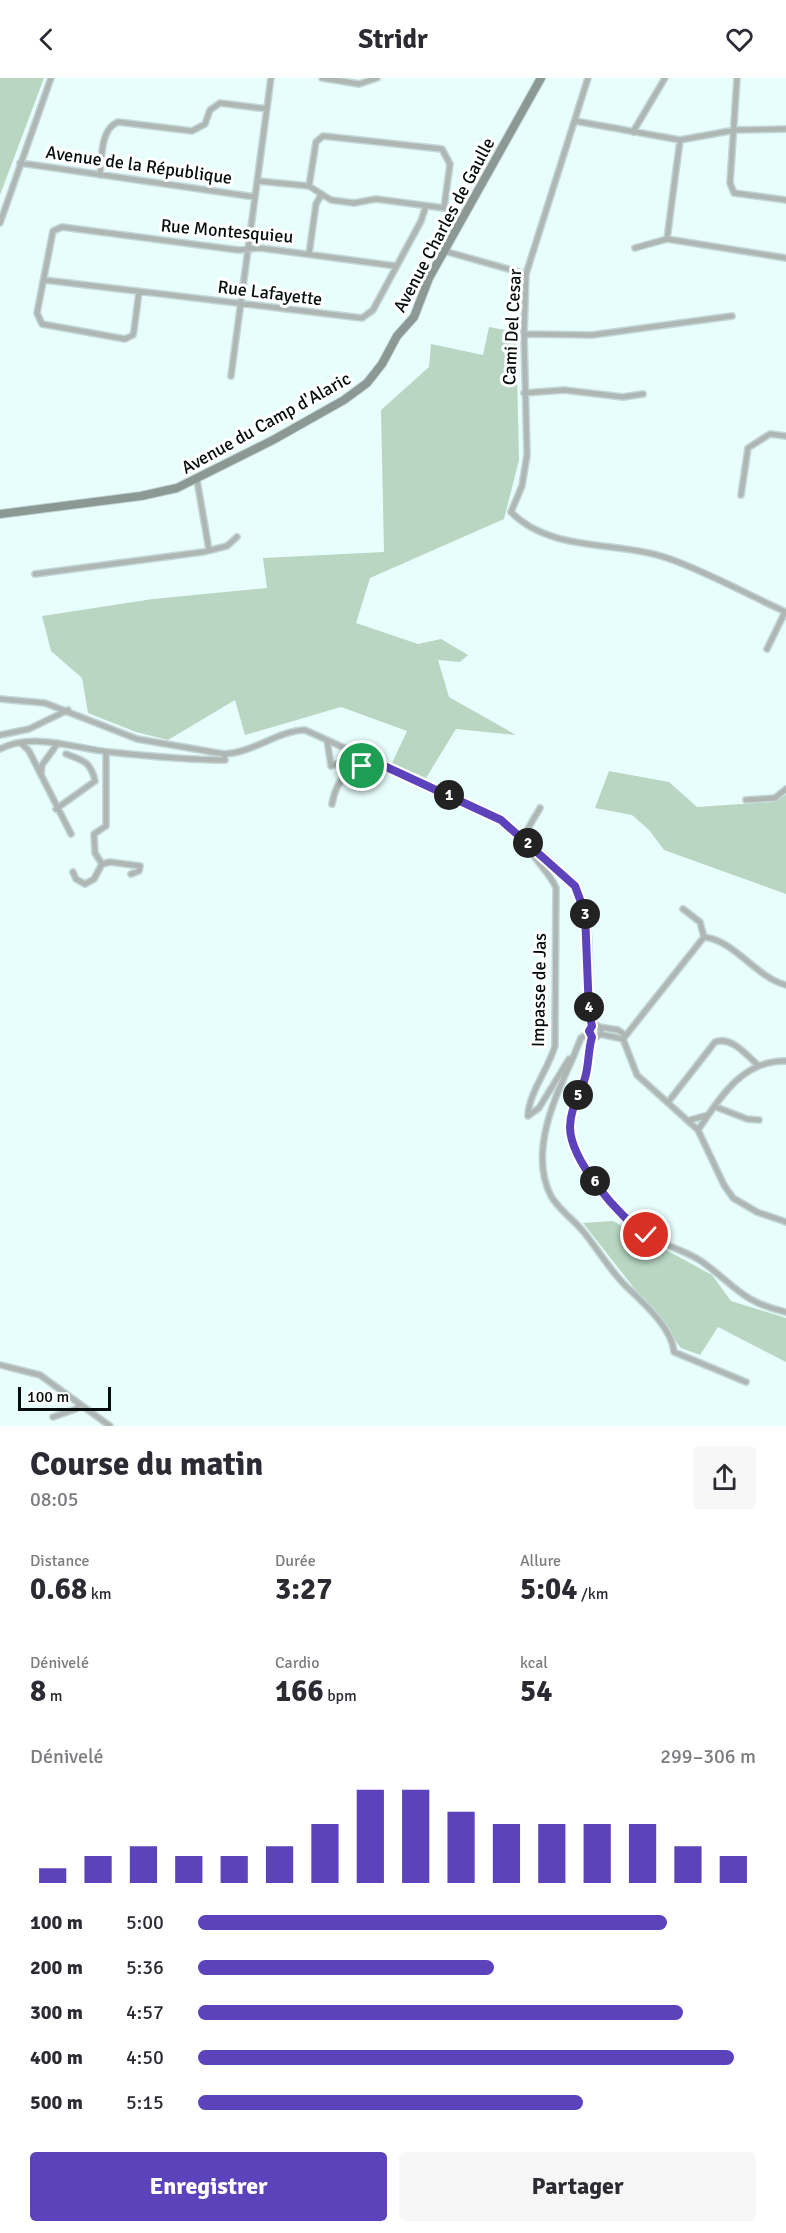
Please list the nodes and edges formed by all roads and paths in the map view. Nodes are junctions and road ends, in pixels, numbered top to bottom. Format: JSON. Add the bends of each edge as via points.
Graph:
{"nodes":[{"id":1,"x":51,"y":78,"type":"edge"},
{"id":2,"x":271,"y":78,"type":"edge"},
{"id":3,"x":322,"y":78,"type":"edge"},
{"id":4,"x":377,"y":78,"type":"edge"},
{"id":5,"x":541,"y":78,"type":"edge"},
{"id":6,"x":588,"y":78,"type":"edge"},
{"id":7,"x":665,"y":78,"type":"edge"},
{"id":8,"x":737,"y":78,"type":"edge"},
{"id":9,"x":267,"y":109,"type":"junction"},
{"id":10,"x":575,"y":121,"type":"junction"},
{"id":11,"x":786,"y":129,"type":"edge"},
{"id":12,"x":735,"y":130,"type":"junction"},
{"id":13,"x":633,"y":132,"type":"junction"},
{"id":14,"x":680,"y":141,"type":"junction"},
{"id":15,"x":20,"y":163,"type":"junction"},
{"id":16,"x":99,"y":175,"type":"junction"},
{"id":17,"x":258,"y":181,"type":"junction"},
{"id":18,"x":309,"y":186,"type":"junction"},
{"id":19,"x":321,"y":195,"type":"junction"},
{"id":20,"x":255,"y":196,"type":"junction"},
{"id":21,"x":786,"y":200,"type":"edge"},
{"id":22,"x":2,"y":204,"type":"edge"},
{"id":23,"x":426,"y":206,"type":"junction"},
{"id":24,"x":444,"y":208,"type":"junction"},
{"id":25,"x":464,"y":216,"type":"junction"},
{"id":26,"x":0,"y":223,"type":"edge"},
{"id":27,"x":667,"y":239,"type":"junction"},
{"id":28,"x":635,"y":248,"type":"dead end"},
{"id":29,"x":248,"y":250,"type":"junction"},
{"id":30,"x":444,"y":251,"type":"junction"},
{"id":31,"x":309,"y":254,"type":"junction"},
{"id":32,"x":786,"y":258,"type":"edge"},
{"id":33,"x":396,"y":266,"type":"junction"},
{"id":34,"x":526,"y":274,"type":"junction"},
{"id":35,"x":44,"y":280,"type":"junction"},
{"id":36,"x":139,"y":292,"type":"junction"},
{"id":37,"x":241,"y":305,"type":"junction"},
{"id":38,"x":732,"y":316,"type":"dead end"},
{"id":39,"x":524,"y":334,"type":"junction"},
{"id":40,"x":231,"y":376,"type":"dead end"},
{"id":41,"x":367,"y":383,"type":"joint"},
{"id":42,"x":524,"y":393,"type":"junction"},
{"id":43,"x":643,"y":394,"type":"dead end"},
{"id":44,"x":786,"y":436,"type":"edge"},
{"id":45,"x":197,"y":480,"type":"junction"},
{"id":46,"x":741,"y":495,"type":"dead end"},
{"id":47,"x":0,"y":514,"type":"edge"},
{"id":48,"x":237,"y":537,"type":"dead end"},
{"id":49,"x":209,"y":550,"type":"junction"},
{"id":50,"x":35,"y":574,"type":"dead end"},
{"id":51,"x":786,"y":612,"type":"edge"},
{"id":52,"x":768,"y":650,"type":"dead end"},
{"id":53,"x":0,"y":699,"type":"edge"},
{"id":54,"x":68,"y":710,"type":"junction"},
{"id":55,"x":0,"y":735,"type":"edge"},
{"id":56,"x":327,"y":740,"type":"junction"},
{"id":57,"x":21,"y":742,"type":"junction"},
{"id":58,"x":58,"y":744,"type":"junction"},
{"id":59,"x":0,"y":749,"type":"edge"},
{"id":60,"x":106,"y":752,"type":"junction"},
{"id":61,"x":66,"y":754,"type":"dead end"},
{"id":62,"x":367,"y":758,"type":"junction"},
{"id":63,"x":224,"y":760,"type":"junction"},
{"id":64,"x":380,"y":764,"type":"junction"},
{"id":65,"x":41,"y":778,"type":"junction"},
{"id":66,"x":786,"y":789,"type":"edge"},
{"id":67,"x":746,"y":800,"type":"dead end"},
{"id":68,"x":332,"y":804,"type":"dead end"},
{"id":69,"x":540,"y":808,"type":"dead end"},
{"id":70,"x":56,"y":809,"type":"junction"},
{"id":71,"x":71,"y":834,"type":"dead end"},
{"id":72,"x":526,"y":841,"type":"junction"},
{"id":73,"x":102,"y":864,"type":"junction"},
{"id":74,"x":73,"y":872,"type":"dead end"},
{"id":75,"x":131,"y":874,"type":"dead end"},
{"id":76,"x":683,"y":909,"type":"dead end"},
{"id":77,"x":704,"y":937,"type":"junction"},
{"id":78,"x":786,"y":985,"type":"edge"},
{"id":79,"x":596,"y":1026,"type":"junction"},
{"id":80,"x":600,"y":1034,"type":"junction"},
{"id":81,"x":590,"y":1035,"type":"junction"},
{"id":82,"x":624,"y":1037,"type":"junction"},
{"id":83,"x":572,"y":1060,"type":"junction"},
{"id":84,"x":786,"y":1061,"type":"edge"},
{"id":85,"x":758,"y":1065,"type":"junction"},
{"id":86,"x":669,"y":1101,"type":"junction"},
{"id":87,"x":716,"y":1107,"type":"junction"},
{"id":88,"x":709,"y":1115,"type":"junction"},
{"id":89,"x":690,"y":1120,"type":"junction"},
{"id":90,"x":759,"y":1120,"type":"dead end"},
{"id":91,"x":698,"y":1130,"type":"junction"},
{"id":92,"x":786,"y":1222,"type":"edge"},
{"id":93,"x":786,"y":1312,"type":"edge"},
{"id":94,"x":0,"y":1365,"type":"edge"},
{"id":95,"x":746,"y":1382,"type":"dead end"},
{"id":96,"x":80,"y":1404,"type":"junction"},
{"id":97,"x":53,"y":1417,"type":"dead end"},
{"id":98,"x":110,"y":1426,"type":"edge"}],
"edges":[{"from":1,"to":15,"type":"street"},
{"from":2,"to":9,"type":"street"},
{"from":3,"to":4,"type":"street","via":[[359,84]]},
{"from":5,"to":25,"type":"main road","name":"Avenue Charles de Gaulle"},
{"from":6,"to":10,"type":"street","name":"Cami Del Cesar"},
{"from":7,"to":13,"type":"street"},
{"from":8,"to":12,"type":"street"},
{"from":9,"to":16,"type":"street","via":[[220,103],[210,110],[205,124],[192,131],[111,124],[105,134]]},
{"from":9,"to":17,"type":"street"},
{"from":10,"to":13,"type":"street"},
{"from":10,"to":34,"type":"street","name":"Cami Del Cesar"},
{"from":11,"to":12,"type":"street"},
{"from":12,"to":14,"type":"street"},
{"from":12,"to":21,"type":"street","via":[[730,183],[734,193]]},
{"from":13,"to":14,"type":"street"},
{"from":14,"to":27,"type":"street"},
{"from":15,"to":16,"type":"street","name":"Avenue de la République"},
{"from":15,"to":22,"type":"street"},
{"from":16,"to":20,"type":"street","name":"Avenue de la République"},
{"from":17,"to":18,"type":"street","name":"Avenue de la République"},
{"from":17,"to":20,"type":"street"},
{"from":18,"to":19,"type":"street"},
{"from":18,"to":24,"type":"street","via":[[316,142],[323,135],[442,149],[450,164]]},
{"from":19,"to":23,"type":"street","via":[[351,203],[372,199]]},
{"from":19,"to":31,"type":"street","via":[[316,204]]},
{"from":20,"to":29,"type":"street"},
{"from":22,"to":26,"type":"street"},
{"from":23,"to":24,"type":"street"},
{"from":23,"to":33,"type":"street","name":"Rue Lafayette"},
{"from":24,"to":25,"type":"street"},
{"from":25,"to":30,"type":"main road","name":"Avenue Charles de Gaulle"},
{"from":27,"to":28,"type":"street"},
{"from":27,"to":32,"type":"street"},
{"from":29,"to":31,"type":"street","name":"Rue Montesquieu"},
{"from":29,"to":35,"type":"street","name":"Rue Montesquieu","via":[[62,227],[51,236]]},
{"from":29,"to":37,"type":"street"},
{"from":30,"to":34,"type":"street"},
{"from":30,"to":41,"type":"main road","name":"Avenue Charles de Gaulle","via":[[414,316]]},
{"from":31,"to":33,"type":"street","name":"Rue Montesquieu"},
{"from":33,"to":37,"type":"street","name":"Rue Lafayette","via":[[373,310],[362,318]]},
{"from":34,"to":39,"type":"street","name":"Cami Del Cesar"},
{"from":35,"to":36,"type":"street","name":"Rue Lafayette"},
{"from":35,"to":36,"type":"street","via":[[37,313],[42,324],[120,339],[133,335]]},
{"from":36,"to":37,"type":"street","name":"Rue Lafayette"},
{"from":37,"to":40,"type":"street"},
{"from":38,"to":39,"type":"street","via":[[592,335]]},
{"from":39,"to":42,"type":"street","name":"Cami Del Cesar"},
{"from":41,"to":45,"type":"main road","name":"Avenue du Camp d'Alaric","via":[[344,400]]},
{"from":42,"to":43,"type":"street","via":[[564,390],[623,397]]},
{"from":42,"to":51,"type":"street","name":"Cami Del Cesar","via":[[527,455],[522,486],[511,512],[521,522],[586,545],[663,556]]},
{"from":44,"to":46,"type":"street","via":[[770,434],[748,448]]},
{"from":45,"to":47,"type":"main road","name":"Avenue du Camp d'Alaric","via":[[141,496]]},
{"from":45,"to":49,"type":"street"},
{"from":48,"to":49,"type":"street","via":[[226,546]]},
{"from":49,"to":50,"type":"street"},
{"from":51,"to":52,"type":"street"},
{"from":53,"to":54,"type":"street","via":[[45,703]]},
{"from":54,"to":55,"type":"street","via":[[29,729]]},
{"from":54,"to":63,"type":"street","via":[[111,730]]},
{"from":56,"to":62,"type":"street"},
{"from":56,"to":62,"type":"street","via":[[332,766],[349,759]]},
{"from":56,"to":63,"type":"street","via":[[314,732],[298,730]]},
{"from":57,"to":58,"type":"street"},
{"from":57,"to":59,"type":"street"},
{"from":57,"to":65,"type":"street"},
{"from":58,"to":60,"type":"street"},
{"from":58,"to":65,"type":"street","via":[[42,765]]},
{"from":60,"to":63,"type":"street"},
{"from":60,"to":73,"type":"street","via":[[106,826],[94,834],[95,853]]},
{"from":61,"to":70,"type":"street","via":[[86,761],[95,781]]},
{"from":62,"to":64,"type":"street"},
{"from":64,"to":68,"type":"street","via":[[346,772]]},
{"from":64,"to":72,"type":"street","via":[[492,815]]},
{"from":65,"to":70,"type":"street"},
{"from":66,"to":67,"type":"street","via":[[775,798]]},
{"from":69,"to":72,"type":"street","via":[[525,835]]},
{"from":70,"to":71,"type":"street"},
{"from":72,"to":79,"type":"street","via":[[575,886],[583,902],[589,1012]]},
{"from":72,"to":83,"type":"street","name":"Impasse de Jas","via":[[556,888],[555,1046],[550,1066],[528,1105],[528,1116],[539,1108],[569,1059]]},
{"from":73,"to":74,"type":"street","via":[[94,879],[85,884]]},
{"from":73,"to":75,"type":"street","via":[[140,866],[139,871]]},
{"from":76,"to":77,"type":"street","via":[[700,922]]},
{"from":77,"to":78,"type":"street","via":[[718,940],[772,980]]},
{"from":77,"to":82,"type":"street"},
{"from":79,"to":80,"type":"street"},
{"from":79,"to":81,"type":"street"},
{"from":79,"to":82,"type":"street","via":[[618,1030]]},
{"from":80,"to":81,"type":"street"},
{"from":80,"to":82,"type":"street"},
{"from":81,"to":83,"type":"street","via":[[581,1038]]},
{"from":81,"to":93,"type":"street","via":[[585,1077],[570,1125],[574,1145],[591,1176],[618,1214],[631,1225],[700,1261],[746,1299]]},
{"from":82,"to":86,"type":"street","via":[[638,1075]]},
{"from":83,"to":95,"type":"street","name":"Impasse de Jas","via":[[546,1125],[544,1163],[551,1196],[661,1324],[674,1352]]},
{"from":84,"to":85,"type":"street"},
{"from":85,"to":86,"type":"street","via":[[732,1043],[715,1042]]},
{"from":85,"to":87,"type":"street","via":[[738,1078]]},
{"from":86,"to":89,"type":"street"},
{"from":87,"to":88,"type":"street"},
{"from":87,"to":90,"type":"street"},
{"from":88,"to":89,"type":"street"},
{"from":88,"to":91,"type":"street"},
{"from":89,"to":91,"type":"street"},
{"from":91,"to":92,"type":"street","via":[[734,1198],[757,1212]]},
{"from":94,"to":96,"type":"street","via":[[40,1375]]},
{"from":96,"to":97,"type":"street"},
{"from":96,"to":98,"type":"street"}]}
